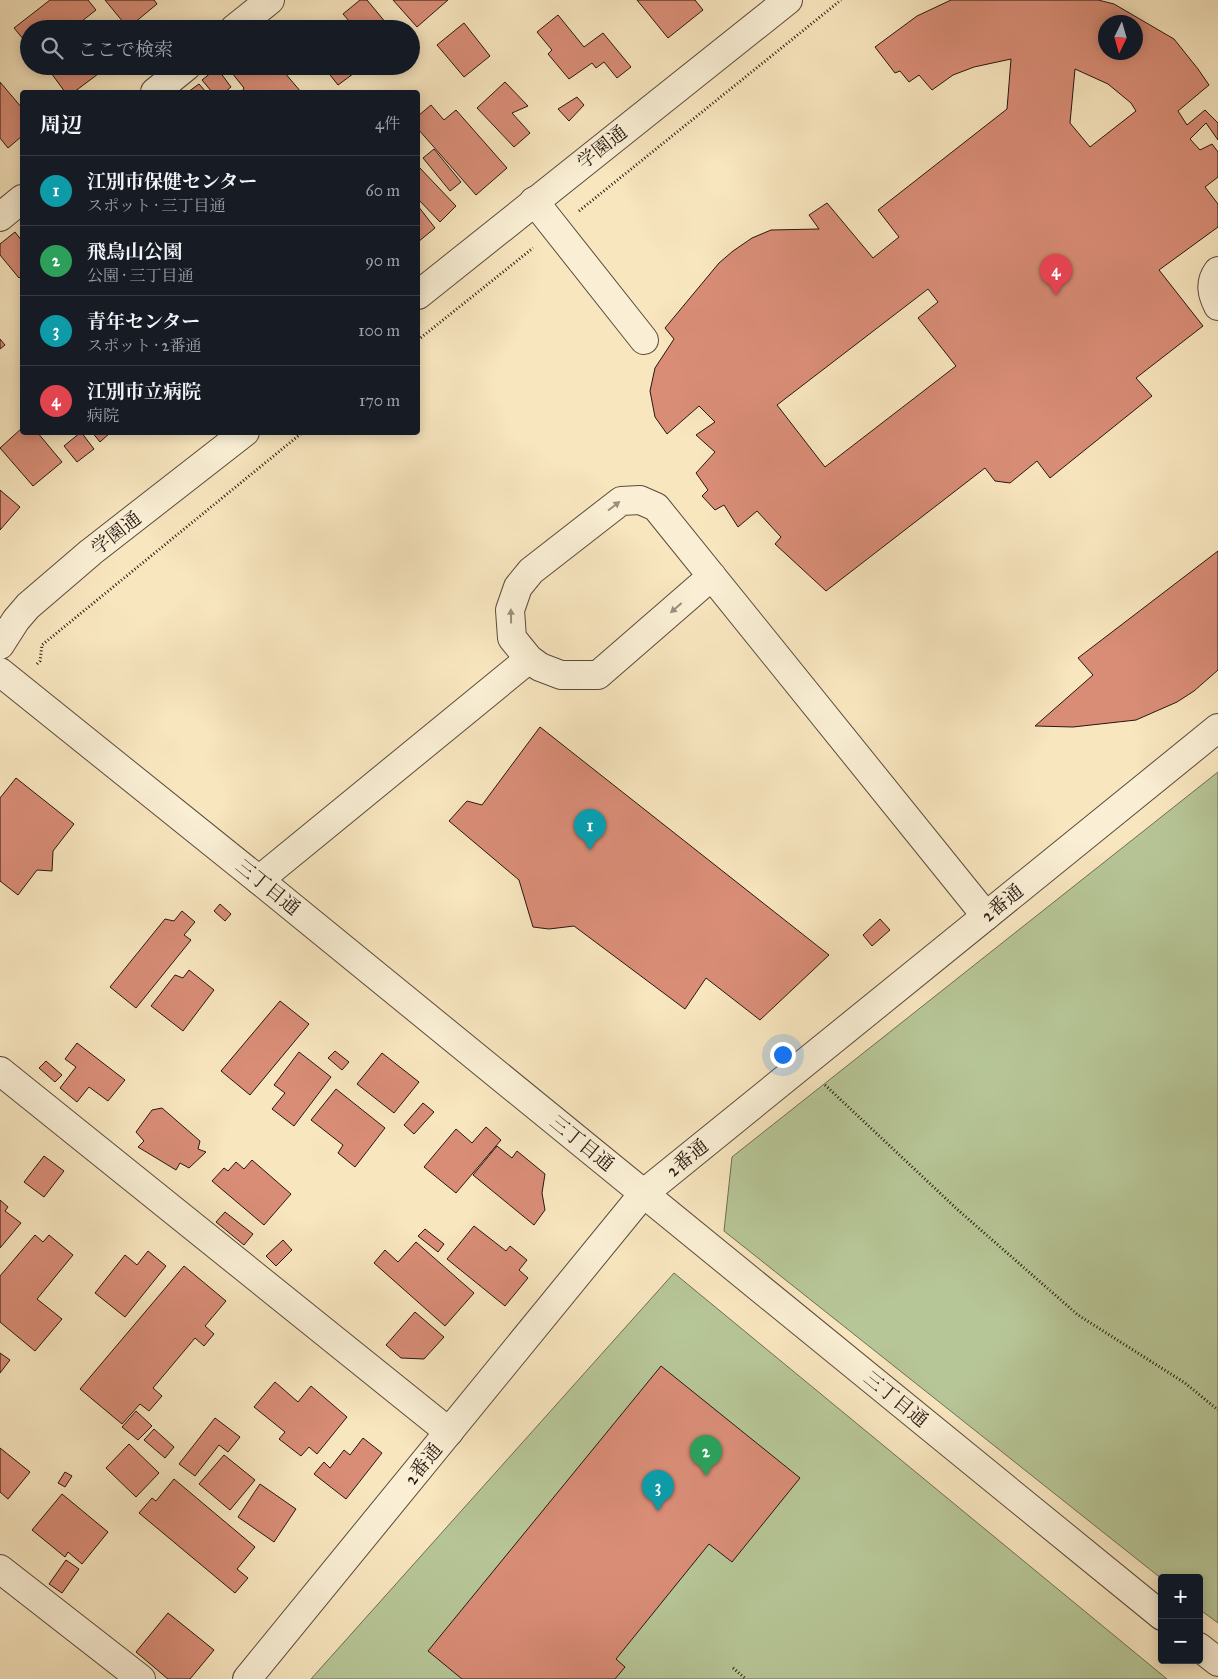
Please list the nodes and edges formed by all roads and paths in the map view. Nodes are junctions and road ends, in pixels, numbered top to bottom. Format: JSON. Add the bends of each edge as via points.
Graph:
{"nodes":[{"id":1,"x":270,"y":0,"type":"edge"},
{"id":2,"x":788,"y":0,"type":"edge"},
{"id":3,"x":841,"y":0,"type":"edge"},
{"id":4,"x":245,"y":20,"type":"edge"},
{"id":5,"x":176,"y":75,"type":"edge"},
{"id":6,"x":157,"y":90,"type":"edge"},
{"id":7,"x":534,"y":201,"type":"junction"},
{"id":8,"x":556,"y":229,"type":"junction"},
{"id":9,"x":1218,"y":272,"type":"edge"},
{"id":10,"x":420,"y":292,"type":"edge"},
{"id":11,"x":1218,"y":306,"type":"edge"},
{"id":12,"x":420,"y":338,"type":"edge"},
{"id":13,"x":644,"y":340,"type":"dead end"},
{"id":14,"x":241,"y":435,"type":"edge"},
{"id":15,"x":299,"y":435,"type":"edge"},
{"id":16,"x":712,"y":576,"type":"junction"},
{"id":17,"x":0,"y":645,"type":"edge"},
{"id":18,"x":529,"y":658,"type":"junction"},
{"id":19,"x":32,"y":670,"type":"dead end"},
{"id":20,"x":0,"y":672,"type":"edge"},
{"id":21,"x":1218,"y":728,"type":"edge"},
{"id":22,"x":259,"y":880,"type":"junction"},
{"id":23,"x":986,"y":916,"type":"junction"},
{"id":24,"x":803,"y":1064,"type":"junction"},
{"id":25,"x":0,"y":1071,"type":"edge"},
{"id":26,"x":644,"y":1194,"type":"junction"},
{"id":27,"x":1218,"y":1410,"type":"edge"},
{"id":28,"x":449,"y":1432,"type":"junction"},
{"id":29,"x":0,"y":1569,"type":"edge"},
{"id":30,"x":1158,"y":1613,"type":"edge"},
{"id":31,"x":1203,"y":1650,"type":"edge"},
{"id":32,"x":1218,"y":1662,"type":"edge"},
{"id":33,"x":732,"y":1668,"type":"dead end"},
{"id":34,"x":141,"y":1679,"type":"edge"},
{"id":35,"x":247,"y":1679,"type":"edge"},
{"id":36,"x":746,"y":1679,"type":"edge"}],
"edges":[{"from":1,"to":4,"type":"street"},
{"from":2,"to":7,"type":"street","name":"学園通"},
{"from":3,"to":8,"type":"path"},
{"from":5,"to":6,"type":"street"},
{"from":7,"to":8,"type":"street"},
{"from":7,"to":10,"type":"street","name":"学園通"},
{"from":8,"to":12,"type":"path"},
{"from":8,"to":13,"type":"street"},
{"from":9,"to":11,"type":"street","via":[[1212,283]]},
{"from":14,"to":17,"type":"street","name":"学園通","via":[[63,576],[16,620]]},
{"from":15,"to":19,"type":"path","via":[[42,645],[40,661]]},
{"from":16,"to":18,"type":"street","one_way":true,"via":[[598,675],[548,672]]},
{"from":18,"to":16,"type":"street","one_way":true,"via":[[512,638],[510,610],[518,587],[531,571],[621,501],[640,500],[656,507]]},
{"from":16,"to":23,"type":"street"},
{"from":18,"to":22,"type":"street"},
{"from":20,"to":22,"type":"street","name":"三丁目通"},
{"from":21,"to":23,"type":"street","name":"2番通"},
{"from":22,"to":26,"type":"street","name":"三丁目通"},
{"from":23,"to":24,"type":"street","name":"2番通"},
{"from":24,"to":26,"type":"street","name":"2番通"},
{"from":24,"to":27,"type":"path","via":[[958,1210],[1078,1314],[1185,1383]]},
{"from":25,"to":28,"type":"street"},
{"from":26,"to":28,"type":"street","name":"2番通"},
{"from":26,"to":30,"type":"street","name":"三丁目通"},
{"from":28,"to":35,"type":"street","name":"2番通"},
{"from":29,"to":34,"type":"street"},
{"from":31,"to":32,"type":"street"},
{"from":33,"to":36,"type":"path"}]}
